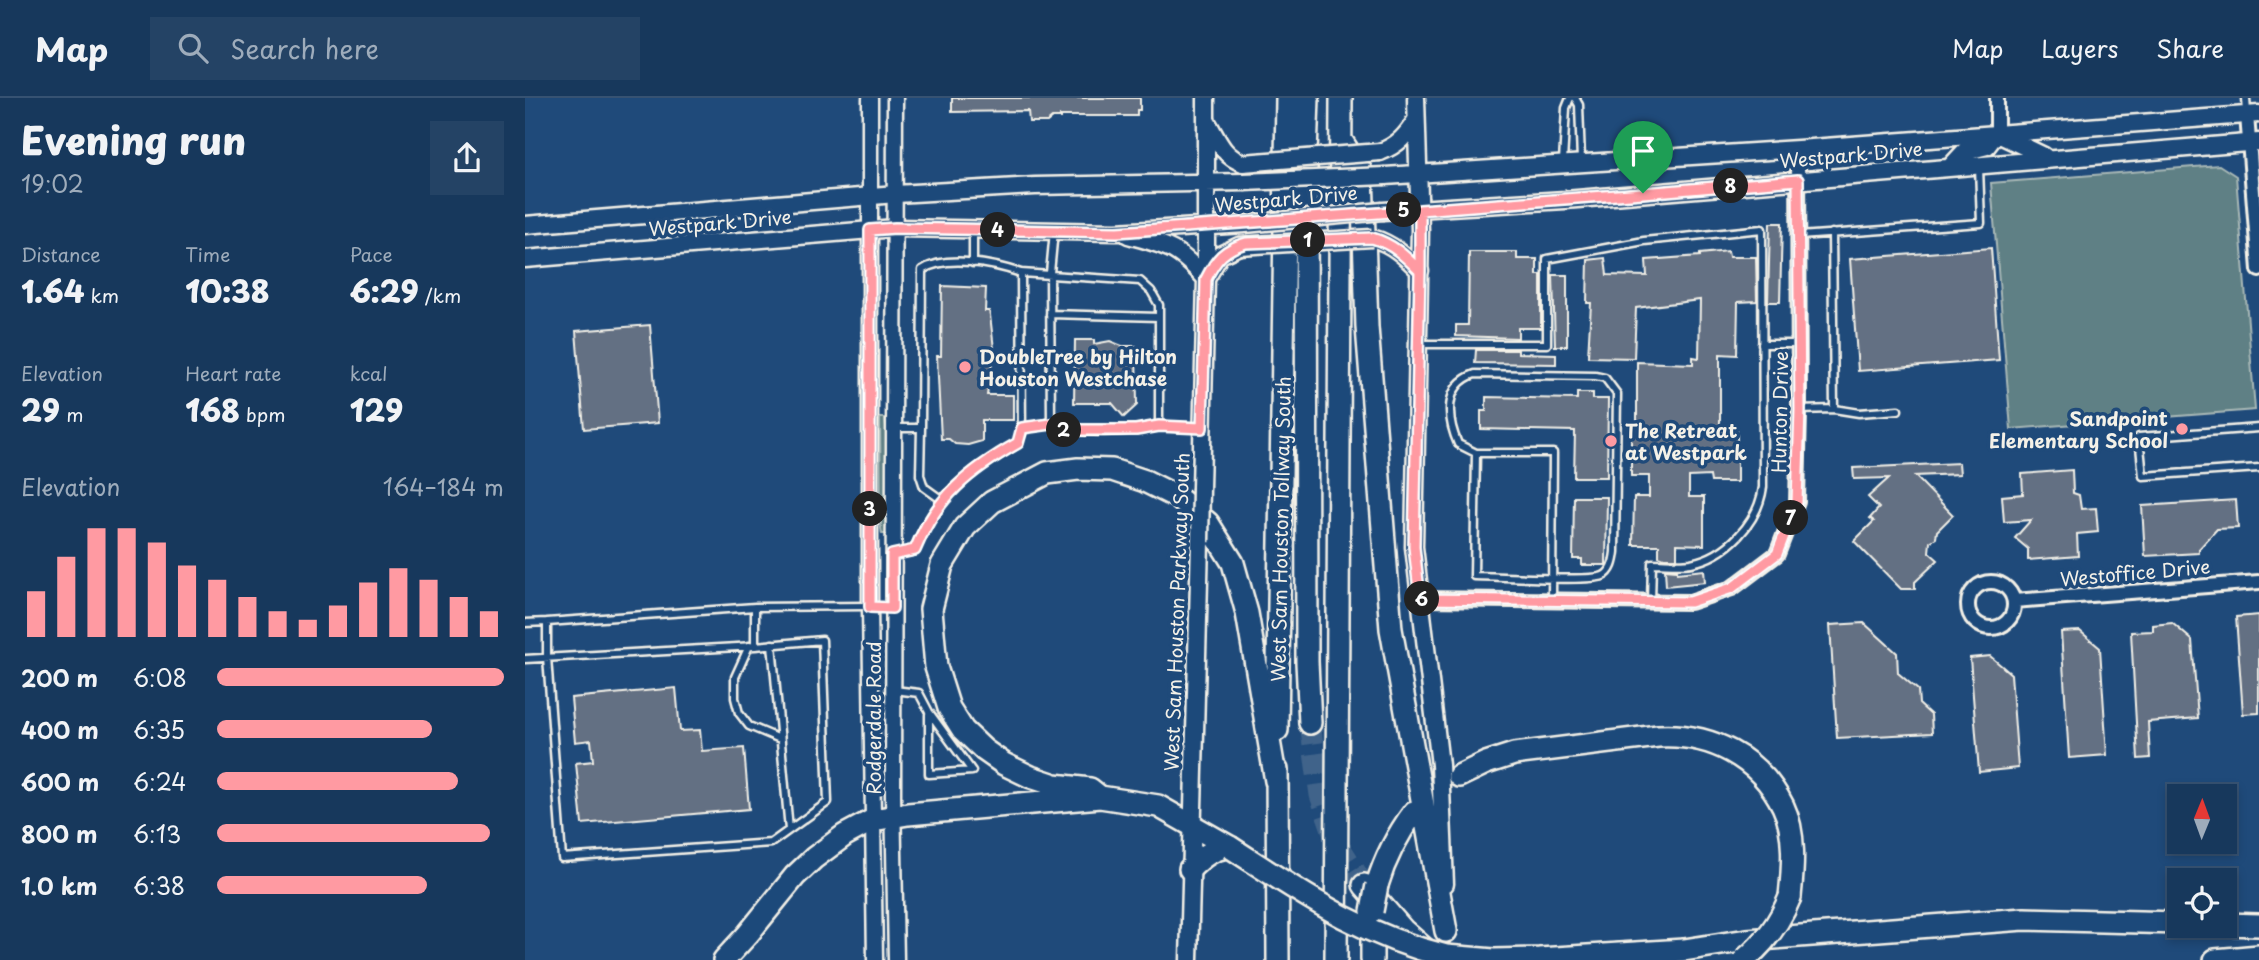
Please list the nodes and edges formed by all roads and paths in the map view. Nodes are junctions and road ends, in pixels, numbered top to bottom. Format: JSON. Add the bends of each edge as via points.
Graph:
{"nodes":[{"id":1,"x":870,"y":98,"type":"edge"},
{"id":2,"x":895,"y":98,"type":"edge"},
{"id":3,"x":1206,"y":98,"type":"edge"},
{"id":4,"x":1287,"y":98,"type":"edge"},
{"id":5,"x":1308,"y":98,"type":"edge"},
{"id":6,"x":1341,"y":98,"type":"edge"},
{"id":7,"x":1416,"y":98,"type":"edge"},
{"id":8,"x":1572,"y":98,"type":"edge"},
{"id":9,"x":1997,"y":98,"type":"edge"},
{"id":10,"x":2246,"y":98,"type":"edge"},
{"id":11,"x":2253,"y":115,"type":"edge"},
{"id":12,"x":1206,"y":120,"type":"junction"},
{"id":13,"x":1416,"y":120,"type":"junction"},
{"id":14,"x":1997,"y":133,"type":"junction"},
{"id":15,"x":1341,"y":140,"type":"junction"},
{"id":16,"x":2254,"y":142,"type":"edge"},
{"id":17,"x":1798,"y":149,"type":"junction"},
{"id":18,"x":2049,"y":158,"type":"junction"},
{"id":19,"x":1581,"y":163,"type":"junction"},
{"id":20,"x":1563,"y":164,"type":"junction"},
{"id":21,"x":1979,"y":164,"type":"junction"},
{"id":22,"x":1951,"y":166,"type":"junction"},
{"id":23,"x":1419,"y":173,"type":"junction"},
{"id":24,"x":1798,"y":180,"type":"junction"},
{"id":25,"x":1205,"y":184,"type":"junction"},
{"id":26,"x":896,"y":194,"type":"junction"},
{"id":27,"x":870,"y":196,"type":"junction"},
{"id":28,"x":1420,"y":210,"type":"junction"},
{"id":29,"x":525,"y":225,"type":"edge"},
{"id":30,"x":1205,"y":226,"type":"junction"},
{"id":31,"x":895,"y":228,"type":"junction"},
{"id":32,"x":973,"y":229,"type":"junction"},
{"id":33,"x":870,"y":230,"type":"junction"},
{"id":34,"x":1054,"y":230,"type":"junction"},
{"id":35,"x":1117,"y":232,"type":"junction"},
{"id":36,"x":1832,"y":233,"type":"junction"},
{"id":37,"x":1799,"y":236,"type":"junction"},
{"id":38,"x":525,"y":259,"type":"edge"},
{"id":39,"x":973,"y":263,"type":"junction"},
{"id":40,"x":2259,"y":267,"type":"edge"},
{"id":41,"x":1420,"y":271,"type":"junction"},
{"id":42,"x":1021,"y":273,"type":"junction"},
{"id":43,"x":1051,"y":273,"type":"junction"},
{"id":44,"x":1206,"y":279,"type":"junction"},
{"id":45,"x":1050,"y":314,"type":"junction"},
{"id":46,"x":1159,"y":317,"type":"junction"},
{"id":47,"x":1417,"y":344,"type":"junction"},
{"id":48,"x":1762,"y":344,"type":"junction"},
{"id":49,"x":1799,"y":344,"type":"junction"},
{"id":50,"x":1834,"y":409,"type":"junction"},
{"id":51,"x":1800,"y":410,"type":"junction"},
{"id":52,"x":1898,"y":411,"type":"dead end"},
{"id":53,"x":1051,"y":424,"type":"junction"},
{"id":54,"x":1159,"y":426,"type":"junction"},
{"id":55,"x":893,"y":428,"type":"junction"},
{"id":56,"x":921,"y":428,"type":"junction"},
{"id":57,"x":1022,"y":428,"type":"junction"},
{"id":58,"x":1202,"y":428,"type":"junction"},
{"id":59,"x":2259,"y":428,"type":"edge"},
{"id":60,"x":1476,"y":453,"type":"junction"},
{"id":61,"x":2259,"y":468,"type":"edge"},
{"id":62,"x":942,"y":500,"type":"junction"},
{"id":63,"x":892,"y":555,"type":"junction"},
{"id":64,"x":1552,"y":577,"type":"junction"},
{"id":65,"x":2259,"y":582,"type":"edge"},
{"id":66,"x":1420,"y":599,"type":"junction"},
{"id":67,"x":1552,"y":601,"type":"junction"},
{"id":68,"x":2014,"y":601,"type":"dead end"},
{"id":69,"x":1651,"y":602,"type":"junction"},
{"id":70,"x":755,"y":607,"type":"junction"},
{"id":71,"x":870,"y":607,"type":"junction"},
{"id":72,"x":892,"y":608,"type":"junction"},
{"id":73,"x":547,"y":622,"type":"junction"},
{"id":74,"x":525,"y":623,"type":"edge"},
{"id":75,"x":772,"y":644,"type":"junction"},
{"id":76,"x":752,"y":646,"type":"junction"},
{"id":77,"x":547,"y":657,"type":"junction"},
{"id":78,"x":525,"y":659,"type":"edge"},
{"id":79,"x":893,"y":690,"type":"junction"},
{"id":80,"x":929,"y":712,"type":"junction"},
{"id":81,"x":1310,"y":723,"type":"tunnel mouth"},
{"id":82,"x":780,"y":739,"type":"junction"},
{"id":83,"x":1459,"y":776,"type":"dead end"},
{"id":84,"x":1276,"y":781,"type":"junction"},
{"id":85,"x":1100,"y":797,"type":"junction"},
{"id":86,"x":1414,"y":812,"type":"dead end"},
{"id":87,"x":883,"y":818,"type":"junction"},
{"id":88,"x":1191,"y":823,"type":"junction"},
{"id":89,"x":789,"y":830,"type":"junction"},
{"id":90,"x":1222,"y":845,"type":"junction"},
{"id":91,"x":1190,"y":869,"type":"junction"},
{"id":92,"x":1371,"y":886,"type":"junction"},
{"id":93,"x":2167,"y":923,"type":"edge"},
{"id":94,"x":2237,"y":924,"type":"edge"},
{"id":95,"x":2259,"y":925,"type":"edge"},
{"id":96,"x":1447,"y":951,"type":"edge"},
{"id":97,"x":2259,"y":956,"type":"edge"},
{"id":98,"x":724,"y":960,"type":"edge"},
{"id":99,"x":874,"y":960,"type":"edge"},
{"id":100,"x":897,"y":960,"type":"edge"},
{"id":101,"x":1189,"y":960,"type":"edge"},
{"id":102,"x":1278,"y":960,"type":"edge"},
{"id":103,"x":1336,"y":960,"type":"edge"},
{"id":104,"x":1372,"y":960,"type":"edge"},
{"id":105,"x":1744,"y":960,"type":"edge"},
{"id":106,"x":2215,"y":960,"type":"edge"}],
"edges":[{"from":1,"to":27,"type":"street","name":"Rodgerdale Road"},
{"from":2,"to":26,"type":"street","name":"Rodgerdale Road"},
{"from":3,"to":12,"type":"main road","name":"West Sam Houston Parkway South"},
{"from":4,"to":84,"type":"highway","name":"West Sam Houston Tollway South"},
{"from":5,"to":81,"type":"highway"},
{"from":6,"to":15,"type":"highway"},
{"from":7,"to":13,"type":"main road"},
{"from":8,"to":19,"type":"lane","via":[[1579,104]]},
{"from":8,"to":20,"type":"lane","via":[[1566,108]]},
{"from":9,"to":14,"type":"street"},
{"from":10,"to":11,"type":"lane"},
{"from":11,"to":14,"type":"main road","name":"Westpark Drive"},
{"from":11,"to":16,"type":"street"},
{"from":12,"to":13,"type":"main road","bridge":true,"via":[[1224,152],[1244,163],[1380,152],[1395,146]]},
{"from":12,"to":25,"type":"main road","name":"West Sam Houston Parkway South"},
{"from":13,"to":23,"type":"main road"},
{"from":14,"to":17,"type":"main road","name":"Westpark Drive"},
{"from":14,"to":18,"type":"main road"},
{"from":14,"to":22,"type":"main road","via":[[1987,146],[1964,152]]},
{"from":15,"to":96,"type":"highway","via":[[1361,173],[1367,327],[1391,629]]},
{"from":15,"to":103,"type":"highway"},
{"from":16,"to":18,"type":"main road","name":"Westpark Drive"},
{"from":16,"to":40,"type":"street"},
{"from":17,"to":19,"type":"main road","name":"Westpark Drive"},
{"from":17,"to":24,"type":"street","name":"Hunton Drive"},
{"from":18,"to":21,"type":"main road","name":"Westpark Drive"},
{"from":19,"to":20,"type":"main road","name":"Westpark Drive"},
{"from":20,"to":23,"type":"main road","name":"Westpark Drive"},
{"from":21,"to":22,"type":"main road","name":"Westpark Drive"},
{"from":21,"to":36,"type":"lane","via":[[1981,223]]},
{"from":22,"to":24,"type":"main road","name":"Westpark Drive"},
{"from":23,"to":25,"type":"main road","name":"Westpark Drive","bridge":true},
{"from":23,"to":28,"type":"main road"},
{"from":24,"to":28,"type":"main road","name":"Westpark Drive"},
{"from":24,"to":37,"type":"street","name":"Hunton Drive"},
{"from":25,"to":26,"type":"main road","name":"Westpark Drive"},
{"from":25,"to":30,"type":"main road","name":"West Sam Houston Parkway South"},
{"from":26,"to":27,"type":"main road","name":"Westpark Drive"},
{"from":26,"to":31,"type":"street","name":"Rodgerdale Road"},
{"from":27,"to":29,"type":"main road","name":"Westpark Drive"},
{"from":27,"to":33,"type":"street","name":"Rodgerdale Road"},
{"from":28,"to":30,"type":"main road","name":"Westpark Drive","bridge":true},
{"from":28,"to":41,"type":"main road"},
{"from":30,"to":35,"type":"main road","name":"Westpark Drive"},
{"from":30,"to":44,"type":"main road","name":"West Sam Houston Parkway South"},
{"from":31,"to":32,"type":"main road","name":"Westpark Drive"},
{"from":31,"to":33,"type":"main road","name":"Westpark Drive"},
{"from":31,"to":55,"type":"street","name":"Rodgerdale Road"},
{"from":32,"to":34,"type":"main road","name":"Westpark Drive"},
{"from":32,"to":39,"type":"lane"},
{"from":33,"to":38,"type":"main road","name":"Westpark Drive"},
{"from":33,"to":71,"type":"street","name":"Rodgerdale Road"},
{"from":34,"to":35,"type":"main road","name":"Westpark Drive"},
{"from":34,"to":43,"type":"lane"},
{"from":35,"to":44,"type":"main road","via":[[1174,249]]},
{"from":36,"to":37,"type":"lane"},
{"from":36,"to":50,"type":"lane"},
{"from":37,"to":49,"type":"street","name":"Hunton Drive"},
{"from":39,"to":42,"type":"lane"},
{"from":39,"to":56,"type":"lane","via":[[935,262],[922,270]]},
{"from":41,"to":44,"type":"main road","bridge":true,"via":[[1401,251],[1372,238],[1239,246],[1220,255]]},
{"from":41,"to":47,"type":"main road"},
{"from":42,"to":43,"type":"lane"},
{"from":42,"to":57,"type":"lane"},
{"from":43,"to":45,"type":"lane"},
{"from":43,"to":46,"type":"lane","via":[[1140,281],[1159,306]]},
{"from":44,"to":58,"type":"main road","name":"West Sam Houston Parkway South"},
{"from":45,"to":46,"type":"lane"},
{"from":45,"to":53,"type":"lane"},
{"from":46,"to":54,"type":"lane"},
{"from":47,"to":48,"type":"lane","via":[[1547,344],[1547,258],[1644,241],[1762,229]]},
{"from":47,"to":66,"type":"main road","via":[[1414,547]]},
{"from":48,"to":49,"type":"lane"},
{"from":48,"to":69,"type":"lane","via":[[1761,501],[1750,523],[1718,553],[1689,564],[1652,564]]},
{"from":49,"to":51,"type":"street","name":"Hunton Drive"},
{"from":50,"to":51,"type":"lane"},
{"from":50,"to":52,"type":"lane"},
{"from":51,"to":69,"type":"street","name":"Hunton Drive","via":[[1797,502],[1777,554],[1732,588],[1690,602]]},
{"from":53,"to":54,"type":"lane","via":[[1064,430]]},
{"from":53,"to":57,"type":"lane"},
{"from":54,"to":58,"type":"lane"},
{"from":55,"to":56,"type":"lane"},
{"from":55,"to":63,"type":"street","name":"Rodgerdale Road"},
{"from":56,"to":62,"type":"lane","via":[[924,487]]},
{"from":57,"to":62,"type":"lane","via":[[1018,443],[978,468]]},
{"from":58,"to":88,"type":"main road","name":"West Sam Houston Parkway South","bridge":true},
{"from":59,"to":61,"type":"lane","via":[[2139,437],[2143,476]]},
{"from":60,"to":64,"type":"lane","via":[[1553,453]]},
{"from":60,"to":64,"type":"lane","via":[[1474,576]]},
{"from":60,"to":64,"type":"lane","via":[[1458,444],[1449,417],[1456,387],[1464,378],[1475,374],[1595,376],[1605,378],[1617,394],[1613,562],[1603,576]]},
{"from":62,"to":63,"type":"lane","via":[[915,550]]},
{"from":63,"to":72,"type":"street","name":"Rodgerdale Road"},
{"from":64,"to":67,"type":"lane"},
{"from":65,"to":68,"type":"street","name":"Westoffice Drive"},
{"from":66,"to":67,"type":"street","name":"Hunton Drive"},
{"from":66,"to":96,"type":"main road","via":[[1440,765]]},
{"from":67,"to":69,"type":"street","name":"Hunton Drive"},
{"from":70,"to":71,"type":"lane"},
{"from":70,"to":73,"type":"lane"},
{"from":70,"to":76,"type":"lane"},
{"from":71,"to":72,"type":"street"},
{"from":71,"to":87,"type":"street","name":"Rodgerdale Road"},
{"from":72,"to":79,"type":"street","name":"Rodgerdale Road"},
{"from":73,"to":74,"type":"lane"},
{"from":73,"to":77,"type":"lane"},
{"from":75,"to":76,"type":"lane"},
{"from":75,"to":82,"type":"lane"},
{"from":75,"to":89,"type":"lane","via":[[822,640],[828,802]]},
{"from":76,"to":77,"type":"lane"},
{"from":76,"to":82,"type":"lane","via":[[735,677],[739,713],[750,726]]},
{"from":77,"to":78,"type":"lane"},
{"from":77,"to":89,"type":"lane","via":[[562,858],[771,843]]},
{"from":79,"to":80,"type":"lane","via":[[919,693]]},
{"from":79,"to":87,"type":"street","name":"Rodgerdale Road"},
{"from":80,"to":80,"type":"lane","via":[[965,761],[972,771],[929,774]]},
{"from":82,"to":89,"type":"lane"},
{"from":83,"to":105,"type":"highway","bridge":true,"via":[[1514,754],[1658,736],[1703,739],[1737,754],[1766,778],[1784,807],[1792,841],[1793,874],[1784,912],[1762,946]]},
{"from":84,"to":85,"type":"highway","via":[[1247,613],[1233,563],[1208,523],[1177,497],[1145,481],[1112,470],[1078,469],[1047,474],[1025,485],[992,502],[965,527],[942,565],[931,609],[936,667],[949,708],[963,730],[984,750],[1031,777],[1090,789]]},
{"from":84,"to":102,"type":"highway","name":"West Sam Houston Tollway South"},
{"from":85,"to":87,"type":"highway"},
{"from":85,"to":88,"type":"highway","via":[[1158,806]]},
{"from":86,"to":92,"type":"highway"},
{"from":87,"to":98,"type":"highway","via":[[845,835],[795,876]]},
{"from":87,"to":99,"type":"street","name":"Rodgerdale Road"},
{"from":87,"to":100,"type":"street","name":"Rodgerdale Road"},
{"from":88,"to":90,"type":"highway"},
{"from":88,"to":91,"type":"main road","name":"West Sam Houston Parkway South"},
{"from":90,"to":91,"type":"highway"},
{"from":90,"to":96,"type":"highway","bridge":true,"via":[[1332,912],[1381,936]]},
{"from":91,"to":101,"type":"main road","name":"West Sam Houston Parkway South"},
{"from":92,"to":96,"type":"highway","via":[[1403,930]]},
{"from":92,"to":104,"type":"highway","bridge":true},
{"from":93,"to":96,"type":"highway","via":[[2024,919],[1747,940],[1684,950],[1539,958]]},
{"from":94,"to":95,"type":"highway"},
{"from":97,"to":106,"type":"highway"}]}
